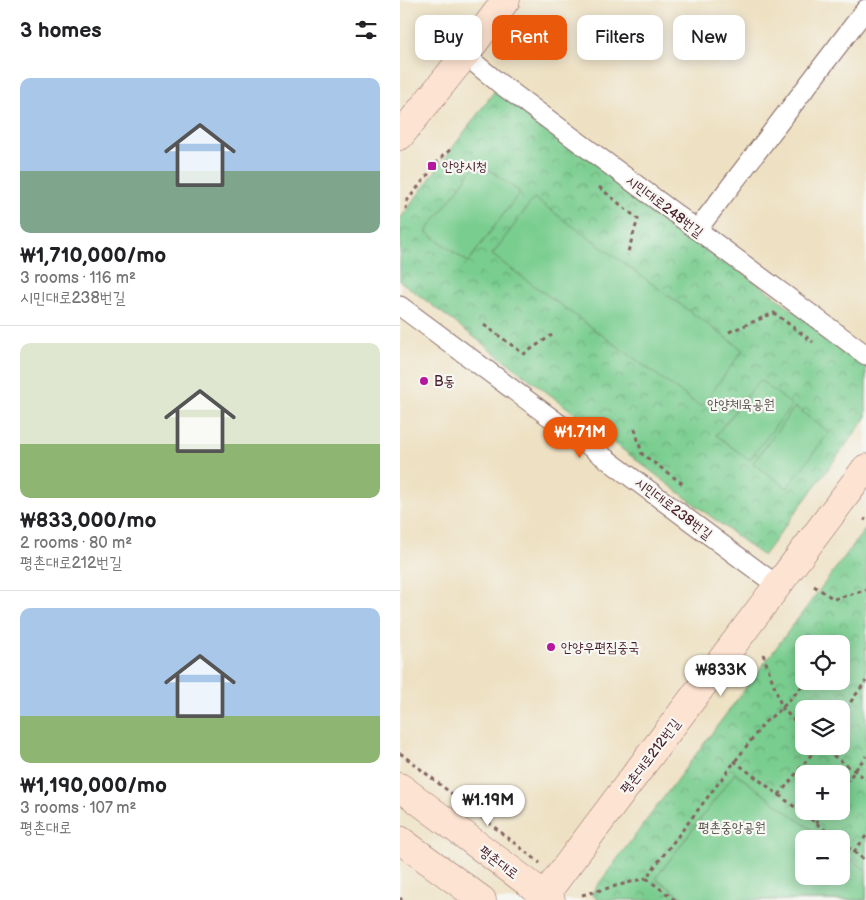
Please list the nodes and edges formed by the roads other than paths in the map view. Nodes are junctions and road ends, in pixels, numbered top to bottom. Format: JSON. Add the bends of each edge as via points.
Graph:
{"nodes":[{"id":1,"x":506,"y":0,"type":"edge"},
{"id":2,"x":866,"y":9,"type":"edge"},
{"id":3,"x":482,"y":32,"type":"edge"},
{"id":4,"x":461,"y":60,"type":"edge"},
{"id":5,"x":471,"y":60,"type":"edge"},
{"id":6,"x":400,"y":136,"type":"edge"},
{"id":7,"x":697,"y":230,"type":"junction"},
{"id":8,"x":400,"y":306,"type":"edge"},
{"id":9,"x":866,"y":355,"type":"edge"},
{"id":10,"x":866,"y":468,"type":"edge"},
{"id":11,"x":778,"y":586,"type":"junction"},
{"id":12,"x":400,"y":787,"type":"edge"},
{"id":13,"x":400,"y":840,"type":"edge"},
{"id":14,"x":546,"y":898,"type":"edge"},
{"id":15,"x":482,"y":900,"type":"edge"}],
"edges":[{"from":1,"to":3,"type":"street"},
{"from":2,"to":7,"type":"street"},
{"from":4,"to":6,"type":"street"},
{"from":5,"to":7,"type":"street","name":"시민대로248번길"},
{"from":7,"to":9,"type":"street","name":"시민대로248번길"},
{"from":8,"to":11,"type":"street","name":"시민대로238번길"},
{"from":10,"to":11,"type":"street","name":"평촌대로212번길"},
{"from":11,"to":14,"type":"street","name":"평촌대로212번길"},
{"from":12,"to":14,"type":"street","name":"평촌대로"},
{"from":13,"to":15,"type":"street"}]}
